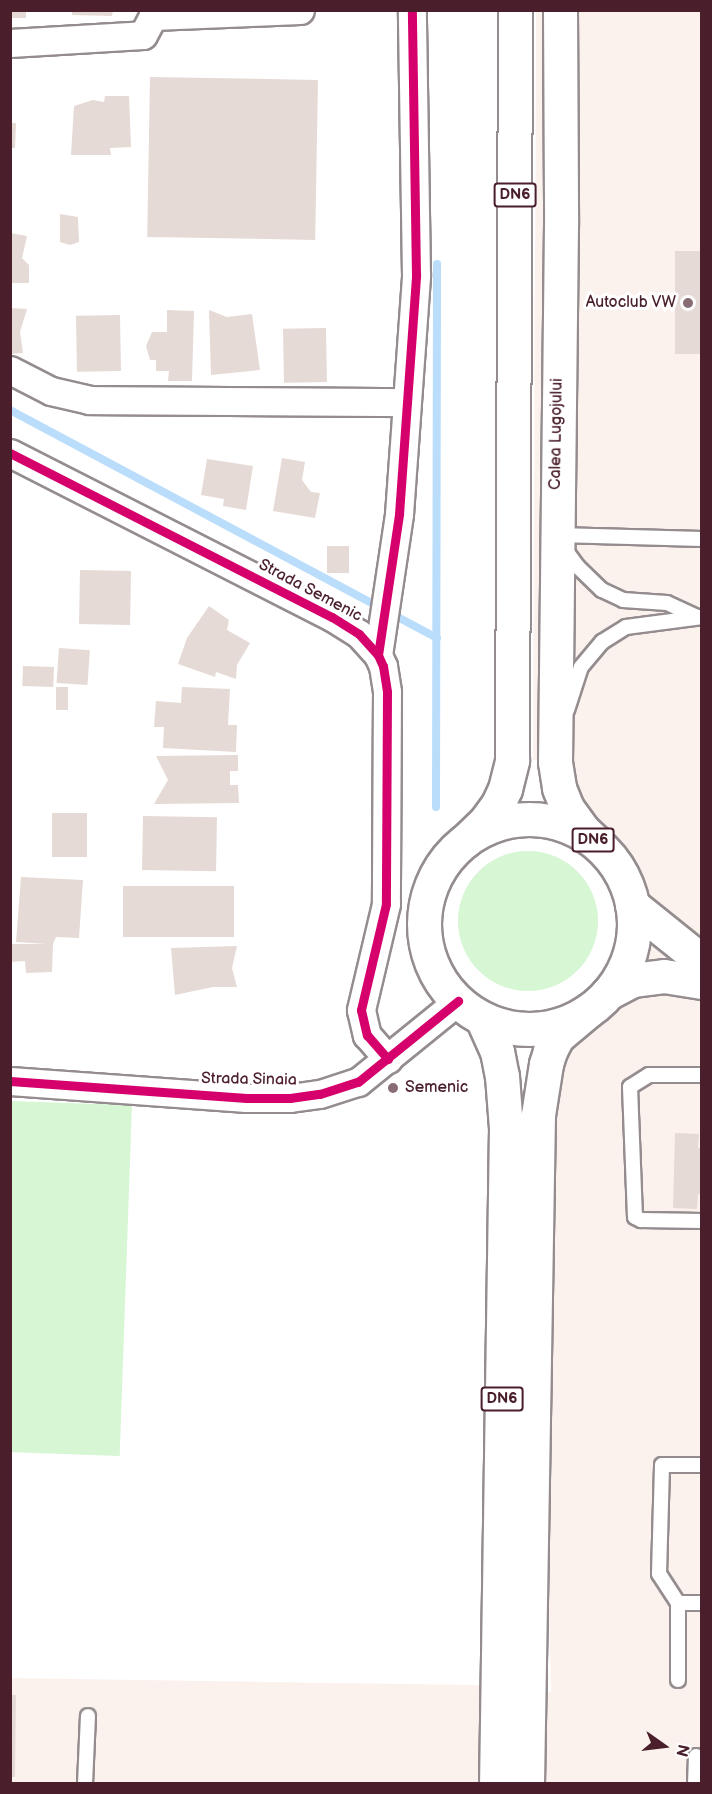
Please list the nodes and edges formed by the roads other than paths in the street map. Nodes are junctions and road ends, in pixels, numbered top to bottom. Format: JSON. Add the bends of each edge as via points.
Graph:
{"nodes":[{"id":1,"x":300,"y":10,"type":"edge"},
{"id":2,"x":412,"y":10,"type":"edge"},
{"id":3,"x":515,"y":10,"type":"edge"},
{"id":4,"x":560,"y":10,"type":"edge"},
{"id":5,"x":150,"y":21,"type":"edge"},
{"id":6,"x":10,"y":43,"type":"edge"},
{"id":7,"x":10,"y":370,"type":"edge"},
{"id":8,"x":406,"y":402,"type":"junction"},
{"id":9,"x":10,"y":453,"type":"edge"},
{"id":10,"x":556,"y":535,"type":"junction"},
{"id":11,"x":702,"y":539,"type":"edge"},
{"id":12,"x":699,"y":617,"type":"edge"},
{"id":13,"x":378,"y":655,"type":"junction"},
{"id":14,"x":554,"y":752,"type":"junction"},
{"id":15,"x":465,"y":841,"type":"junction"},
{"id":16,"x":597,"y":843,"type":"junction"},
{"id":17,"x":632,"y":905,"type":"junction"},
{"id":18,"x":702,"y":961,"type":"edge"},
{"id":19,"x":702,"y":982,"type":"edge"},
{"id":20,"x":598,"y":1002,"type":"junction"},
{"id":21,"x":470,"y":1010,"type":"junction"},
{"id":22,"x":388,"y":1059,"type":"junction"},
{"id":23,"x":702,"y":1075,"type":"edge"},
{"id":24,"x":10,"y":1081,"type":"edge"},
{"id":25,"x":702,"y":1221,"type":"edge"},
{"id":26,"x":702,"y":1465,"type":"edge"},
{"id":27,"x":678,"y":1603,"type":"junction"},
{"id":28,"x":702,"y":1603,"type":"edge"},
{"id":29,"x":678,"y":1680,"type":"dead end"},
{"id":30,"x":88,"y":1716,"type":"dead end"},
{"id":31,"x":696,"y":1756,"type":"dead end"},
{"id":32,"x":85,"y":1784,"type":"edge"},
{"id":33,"x":496,"y":1784,"type":"edge"},
{"id":34,"x":527,"y":1784,"type":"edge"},
{"id":35,"x":695,"y":1784,"type":"edge"}],
"edges":[{"from":1,"to":5,"type":"street"},
{"from":2,"to":8,"type":"street","via":[[416,275]]},
{"from":3,"to":15,"type":"main road","number":"DN6","via":[[512,760],[498,804]]},
{"from":4,"to":10,"type":"main road","name":"Calea Lugojului","number":"DN6"},
{"from":5,"to":6,"type":"street"},
{"from":7,"to":8,"type":"street","via":[[51,391],[89,400]]},
{"from":8,"to":13,"type":"street","via":[[399,514]]},
{"from":9,"to":13,"type":"street","name":"Strada Semenic","via":[[332,617],[359,634]]},
{"from":10,"to":11,"type":"lane"},
{"from":10,"to":12,"type":"lane","via":[[578,567],[602,590],[623,600],[667,603]]},
{"from":10,"to":14,"type":"main road","name":"Calea Lugojului","number":"DN6"},
{"from":12,"to":14,"type":"lane","via":[[626,627],[602,642],[581,668]]},
{"from":13,"to":22,"type":"street","name":"Strada Semenic","via":[[387,692],[386,904],[361,1010],[367,1035]]},
{"from":14,"to":16,"type":"main road","name":"Calea Lugojului","number":"DN6","via":[[557,779],[567,808]]},
{"from":15,"to":16,"type":"main road","number":"DN6","via":[[499,823],[536,819],[573,828]]},
{"from":15,"to":21,"type":"main road","number":"DN6","via":[[437,873],[427,898],[424,924],[427,949],[441,981]]},
{"from":16,"to":17,"type":"main road","number":"DN6","via":[[621,872]]},
{"from":17,"to":18,"type":"main road"},
{"from":17,"to":20,"type":"main road","number":"DN6","via":[[630,952],[621,975]]},
{"from":19,"to":20,"type":"main road","via":[[664,976],[632,980]]},
{"from":20,"to":21,"type":"main road","via":[[563,1024],[536,1029],[508,1027]]},
{"from":20,"to":34,"type":"main road","number":"DN6","via":[[557,1037],[546,1064],[538,1115]]},
{"from":21,"to":22,"type":"street","name":"Strada Sinaia"},
{"from":21,"to":33,"type":"main road","number":"DN6","via":[[497,1051],[506,1128]]},
{"from":22,"to":24,"type":"street","name":"Strada Sinaia","via":[[358,1082],[321,1094],[290,1098]]},
{"from":23,"to":25,"type":"lane","via":[[649,1075],[630,1087],[635,1217]]},
{"from":26,"to":27,"type":"lane","via":[[662,1466],[659,1574]]},
{"from":27,"to":28,"type":"lane"},
{"from":27,"to":29,"type":"lane"},
{"from":30,"to":32,"type":"lane"},
{"from":31,"to":35,"type":"lane"}]}
